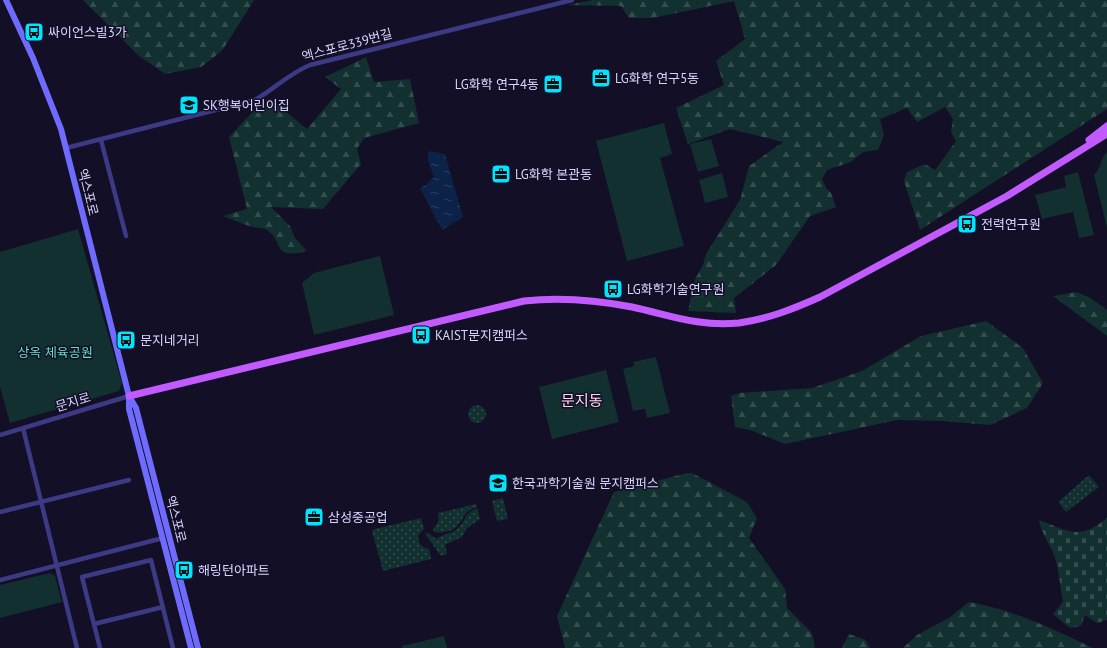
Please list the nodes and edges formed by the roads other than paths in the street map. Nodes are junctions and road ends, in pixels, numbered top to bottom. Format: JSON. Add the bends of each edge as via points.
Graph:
{"nodes":[{"id":1,"x":6,"y":0,"type":"edge"},
{"id":2,"x":572,"y":0,"type":"edge"},
{"id":3,"x":1107,"y":126,"type":"edge"},
{"id":4,"x":1107,"y":134,"type":"edge"},
{"id":5,"x":102,"y":140,"type":"junction"},
{"id":6,"x":66,"y":148,"type":"junction"},
{"id":7,"x":1064,"y":160,"type":"junction"},
{"id":8,"x":126,"y":236,"type":"dead end"},
{"id":9,"x":130,"y":396,"type":"junction"},
{"id":10,"x":23,"y":428,"type":"junction"},
{"id":11,"x":0,"y":435,"type":"edge"},
{"id":12,"x":128,"y":480,"type":"dead end"},
{"id":13,"x":41,"y":502,"type":"junction"},
{"id":14,"x":0,"y":512,"type":"edge"},
{"id":15,"x":163,"y":538,"type":"junction"},
{"id":16,"x":57,"y":565,"type":"junction"},
{"id":17,"x":0,"y":580,"type":"edge"},
{"id":18,"x":162,"y":606,"type":"junction"},
{"id":19,"x":94,"y":624,"type":"junction"},
{"id":20,"x":77,"y":648,"type":"edge"},
{"id":21,"x":100,"y":648,"type":"edge"},
{"id":22,"x":173,"y":648,"type":"edge"},
{"id":23,"x":192,"y":648,"type":"edge"},
{"id":24,"x":198,"y":648,"type":"edge"}],
"edges":[{"from":1,"to":6,"type":"main road","name":"엑스포로","via":[[35,64]]},
{"from":2,"to":5,"type":"street","name":"엑스포로339번길","via":[[310,65],[296,71],[255,100]]},
{"from":3,"to":7,"type":"main road"},
{"from":4,"to":7,"type":"main road"},
{"from":5,"to":6,"type":"street","name":"엑스포로339번길"},
{"from":5,"to":8,"type":"street"},
{"from":6,"to":9,"type":"main road","name":"엑스포로"},
{"from":7,"to":9,"type":"main road","via":[[1007,196],[820,297],[790,311],[763,319],[739,323],[702,322],[676,319],[633,307],[597,301],[564,298],[524,301]]},
{"from":9,"to":10,"type":"street","name":"문지로"},
{"from":9,"to":15,"type":"main road","name":"엑스포로","via":[[129,409]]},
{"from":9,"to":24,"type":"main road","name":"엑스포로","via":[[136,408]]},
{"from":10,"to":11,"type":"street","name":"문지로"},
{"from":10,"to":13,"type":"street"},
{"from":12,"to":13,"type":"street"},
{"from":13,"to":14,"type":"street"},
{"from":13,"to":16,"type":"street"},
{"from":15,"to":16,"type":"street"},
{"from":15,"to":23,"type":"main road","name":"엑스포로"},
{"from":16,"to":17,"type":"street"},
{"from":16,"to":20,"type":"street"},
{"from":18,"to":19,"type":"street"},
{"from":18,"to":19,"type":"street","via":[[151,560],[82,577]]},
{"from":18,"to":22,"type":"street"},
{"from":19,"to":21,"type":"street"}]}
